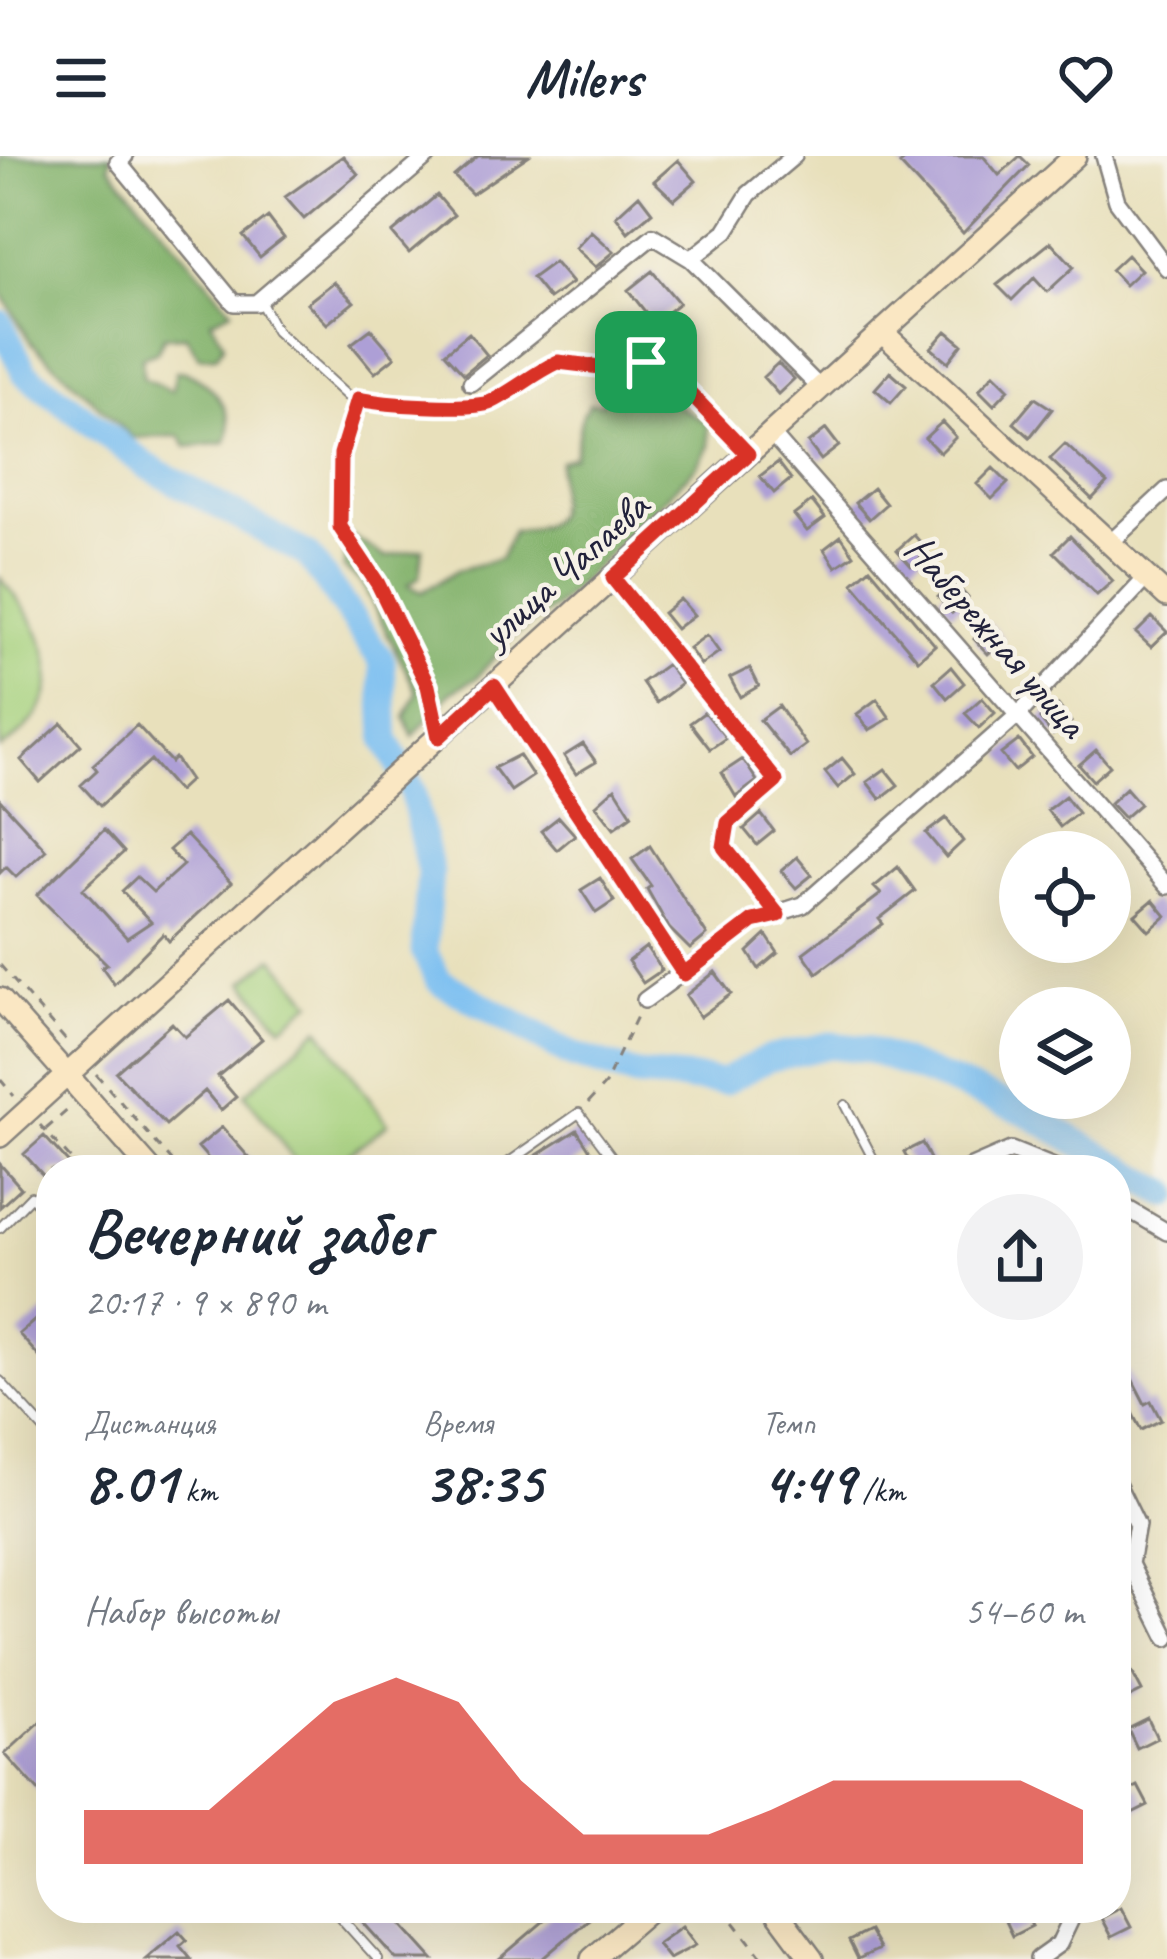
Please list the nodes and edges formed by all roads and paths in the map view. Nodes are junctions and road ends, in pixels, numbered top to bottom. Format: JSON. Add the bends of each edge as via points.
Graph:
{"nodes":[{"id":1,"x":125,"y":156,"type":"edge"},
{"id":2,"x":428,"y":156,"type":"edge"},
{"id":3,"x":794,"y":156,"type":"edge"},
{"id":4,"x":1075,"y":156,"type":"edge"},
{"id":5,"x":1105,"y":156,"type":"edge"},
{"id":6,"x":692,"y":259,"type":"junction"},
{"id":7,"x":1167,"y":268,"type":"edge"},
{"id":8,"x":258,"y":302,"type":"junction"},
{"id":9,"x":882,"y":332,"type":"junction"},
{"id":10,"x":471,"y":383,"type":"dead end"},
{"id":11,"x":820,"y":388,"type":"junction"},
{"id":12,"x":358,"y":399,"type":"junction"},
{"id":13,"x":771,"y":433,"type":"junction"},
{"id":14,"x":748,"y":454,"type":"junction"},
{"id":15,"x":1167,"y":490,"type":"edge"},
{"id":16,"x":1110,"y":543,"type":"junction"},
{"id":17,"x":1147,"y":577,"type":"junction"},
{"id":18,"x":613,"y":578,"type":"junction"},
{"id":19,"x":1167,"y":596,"type":"edge"},
{"id":20,"x":494,"y":686,"type":"junction"},
{"id":21,"x":1019,"y":714,"type":"junction"},
{"id":22,"x":434,"y":741,"type":"junction"},
{"id":23,"x":1167,"y":886,"type":"edge"},
{"id":24,"x":778,"y":915,"type":"junction"},
{"id":25,"x":684,"y":974,"type":"junction"},
{"id":26,"x":0,"y":999,"type":"edge"},
{"id":27,"x":645,"y":1000,"type":"joint"},
{"id":28,"x":68,"y":1075,"type":"junction"},
{"id":29,"x":845,"y":1105,"type":"dead end"},
{"id":30,"x":579,"y":1113,"type":"junction"},
{"id":31,"x":0,"y":1136,"type":"edge"},
{"id":32,"x":138,"y":1155,"type":"edge"},
{"id":33,"x":519,"y":1155,"type":"edge"},
{"id":34,"x":610,"y":1155,"type":"edge"},
{"id":35,"x":871,"y":1155,"type":"edge"},
{"id":36,"x":36,"y":1202,"type":"edge"},
{"id":37,"x":1131,"y":1211,"type":"edge"},
{"id":38,"x":0,"y":1228,"type":"edge"},
{"id":39,"x":1167,"y":1232,"type":"edge"},
{"id":40,"x":0,"y":1381,"type":"edge"},
{"id":41,"x":36,"y":1421,"type":"edge"},
{"id":42,"x":1131,"y":1584,"type":"edge"},
{"id":43,"x":1167,"y":1638,"type":"edge"},
{"id":44,"x":345,"y":1923,"type":"edge"},
{"id":45,"x":634,"y":1923,"type":"edge"},
{"id":46,"x":735,"y":1923,"type":"edge"},
{"id":47,"x":785,"y":1923,"type":"edge"},
{"id":48,"x":1070,"y":1923,"type":"edge"},
{"id":49,"x":377,"y":1959,"type":"edge"},
{"id":50,"x":592,"y":1959,"type":"edge"},
{"id":51,"x":763,"y":1959,"type":"edge"},
{"id":52,"x":812,"y":1959,"type":"edge"},
{"id":53,"x":1038,"y":1959,"type":"edge"}],
"edges":[{"from":1,"to":8,"type":"street","via":[[118,162],[234,303]]},
{"from":2,"to":8,"type":"street"},
{"from":3,"to":6,"type":"street"},
{"from":4,"to":9,"type":"street","name":"улица Чапаева"},
{"from":5,"to":7,"type":"street","via":[[1117,201]]},
{"from":6,"to":10,"type":"street","via":[[653,236]]},
{"from":6,"to":11,"type":"street"},
{"from":8,"to":12,"type":"lane","via":[[276,331]]},
{"from":9,"to":11,"type":"street","name":"улица Чапаева"},
{"from":9,"to":16,"type":"street"},
{"from":11,"to":13,"type":"street","name":"улица Чапаева"},
{"from":12,"to":14,"type":"lane","via":[[488,404],[558,362],[646,362],[683,386]]},
{"from":12,"to":22,"type":"path","via":[[341,454],[340,527],[428,686]]},
{"from":13,"to":14,"type":"street","name":"улица Чапаева"},
{"from":13,"to":21,"type":"street","name":"Набережная улица"},
{"from":14,"to":18,"type":"street","name":"улица Чапаева"},
{"from":15,"to":16,"type":"street"},
{"from":16,"to":17,"type":"street"},
{"from":17,"to":19,"type":"street"},
{"from":17,"to":21,"type":"street"},
{"from":18,"to":20,"type":"street","name":"улица Чапаева"},
{"from":18,"to":24,"type":"street","via":[[776,781],[728,823],[724,847]]},
{"from":20,"to":22,"type":"street","name":"улица Чапаева"},
{"from":20,"to":25,"type":"street"},
{"from":21,"to":23,"type":"street","name":"Набережная улица"},
{"from":21,"to":24,"type":"street","via":[[803,905]]},
{"from":22,"to":28,"type":"street","name":"улица Чапаева"},
{"from":24,"to":25,"type":"street","via":[[753,921]]},
{"from":25,"to":27,"type":"street"},
{"from":26,"to":28,"type":"street"},
{"from":27,"to":30,"type":"path","via":[[604,1084]]},
{"from":28,"to":31,"type":"street","name":"улица Чапаева"},
{"from":28,"to":32,"type":"street"},
{"from":29,"to":35,"type":"lane"},
{"from":30,"to":33,"type":"lane"},
{"from":30,"to":34,"type":"lane"},
{"from":36,"to":38,"type":"lane","via":[[31,1196]]},
{"from":37,"to":39,"type":"street"},
{"from":40,"to":41,"type":"lane"},
{"from":42,"to":43,"type":"street"},
{"from":44,"to":49,"type":"lane"},
{"from":45,"to":50,"type":"street"},
{"from":46,"to":51,"type":"path"},
{"from":47,"to":52,"type":"street"},
{"from":48,"to":53,"type":"street"}]}
